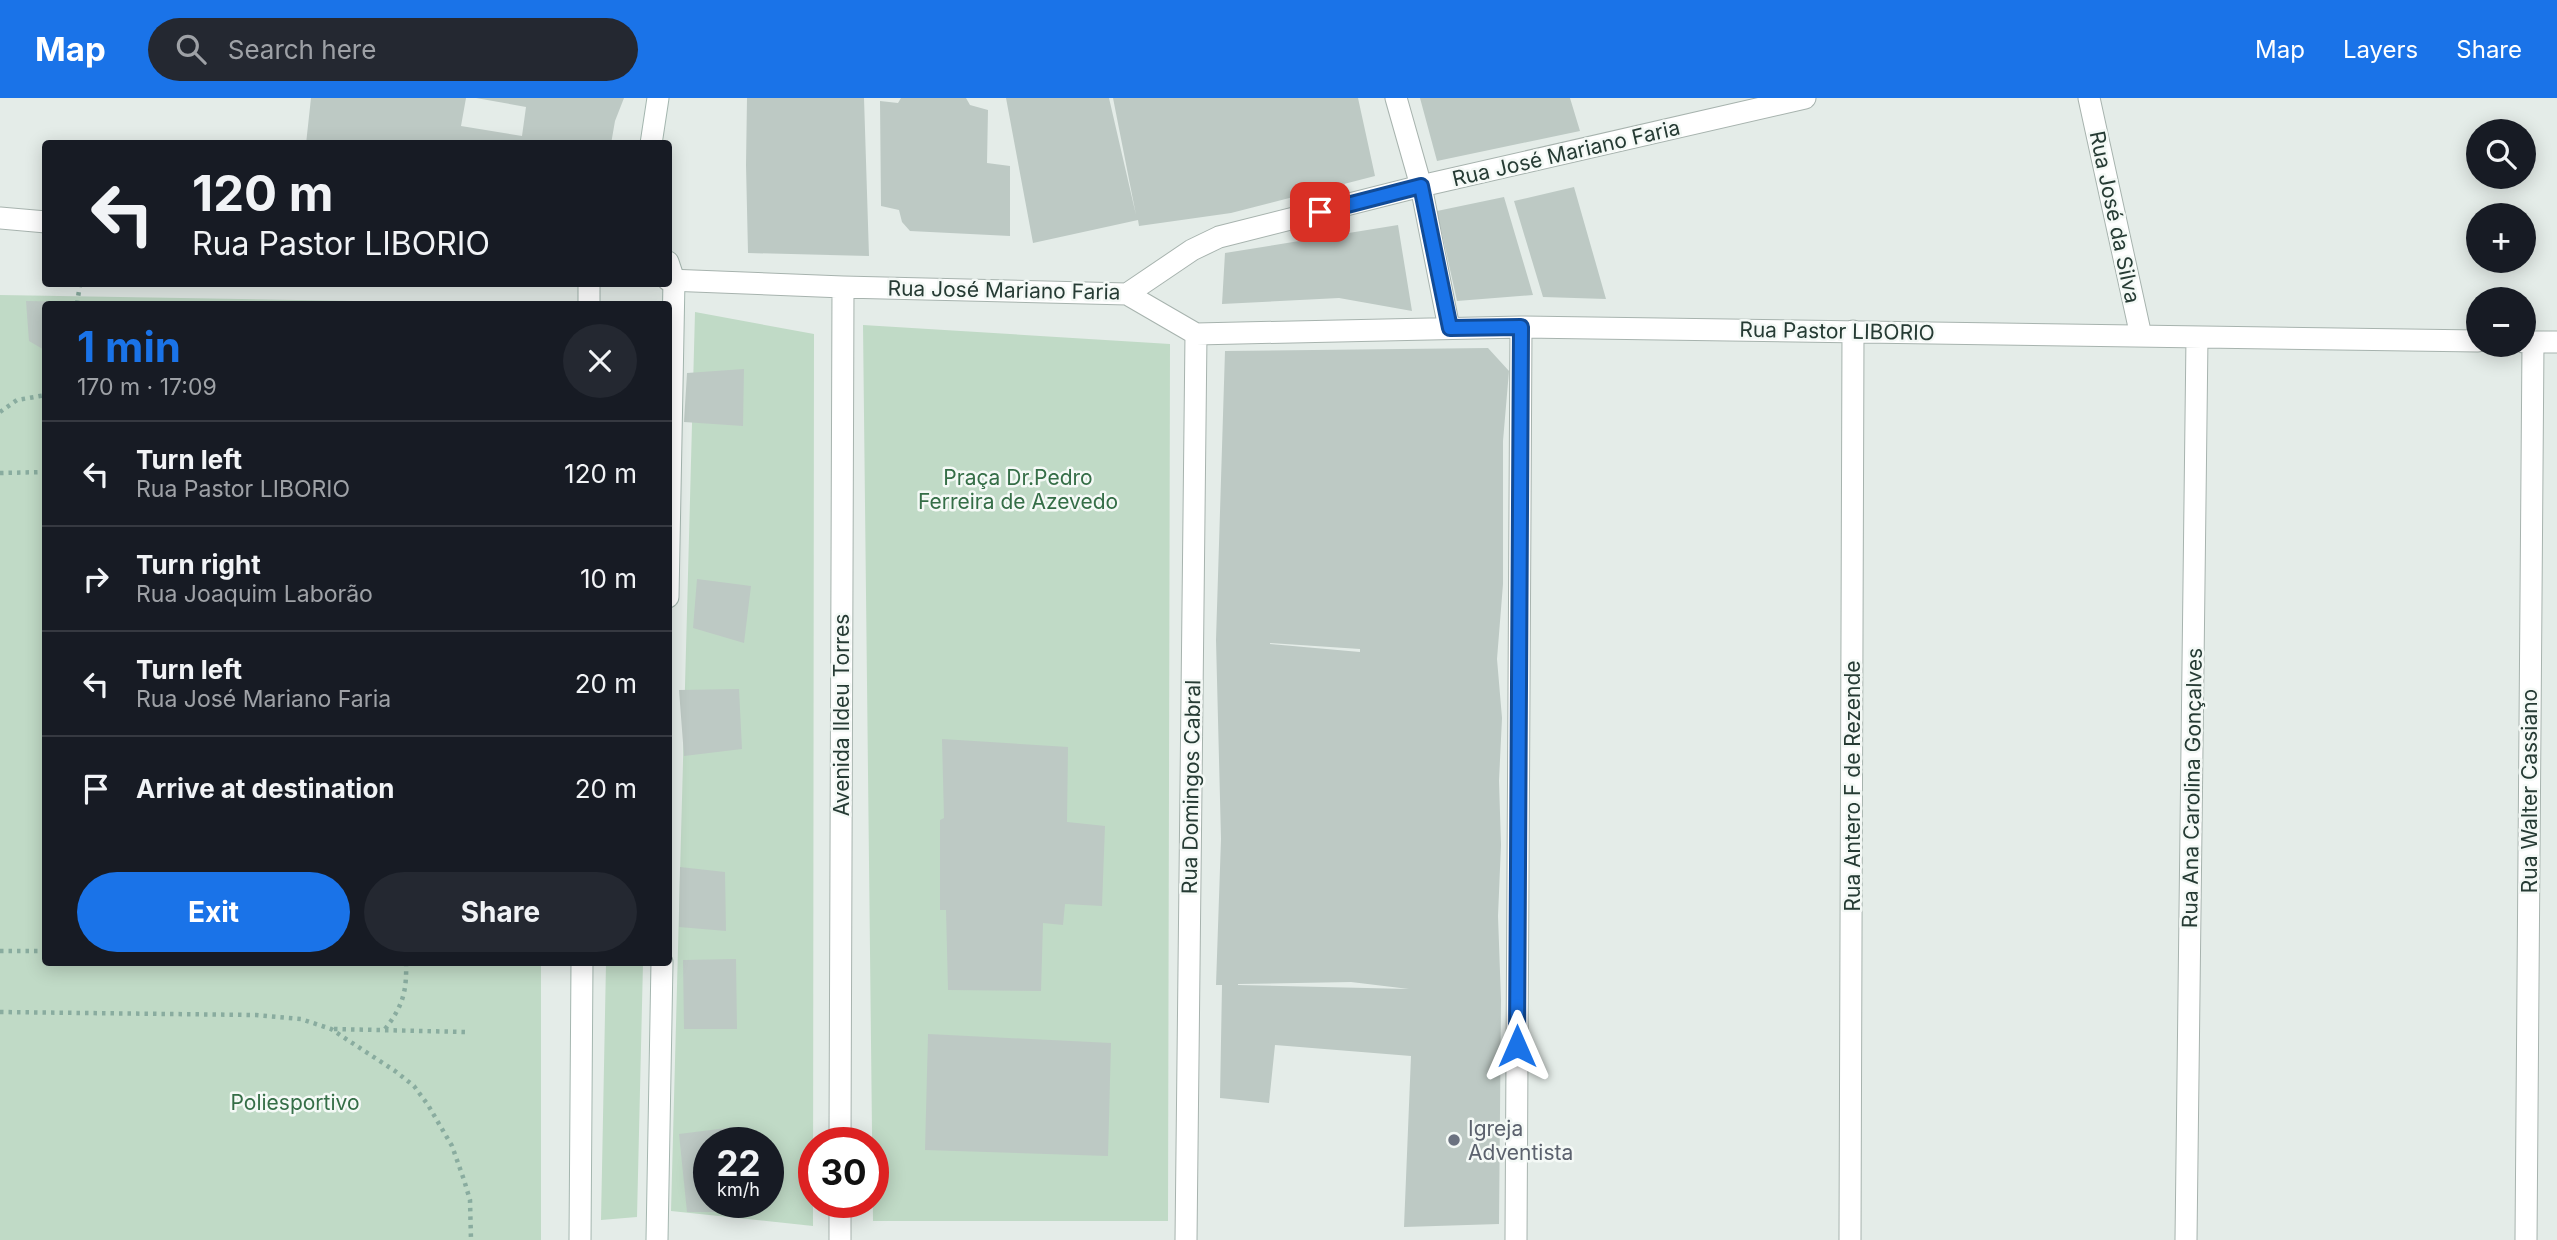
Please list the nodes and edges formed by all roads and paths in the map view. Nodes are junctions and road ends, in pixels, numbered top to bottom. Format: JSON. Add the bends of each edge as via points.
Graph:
{"nodes":[{"id":1,"x":658,"y":98,"type":"edge"},
{"id":2,"x":1396,"y":98,"type":"edge"},
{"id":3,"x":1805,"y":98,"type":"edge"},
{"id":4,"x":2089,"y":98,"type":"edge"},
{"id":5,"x":652,"y":140,"type":"edge"},
{"id":6,"x":1421,"y":186,"type":"junction"},
{"id":7,"x":0,"y":218,"type":"edge"},
{"id":8,"x":42,"y":222,"type":"edge"},
{"id":9,"x":672,"y":274,"type":"edge"},
{"id":10,"x":843,"y":287,"type":"junction"},
{"id":11,"x":1127,"y":294,"type":"junction"},
{"id":12,"x":1521,"y":327,"type":"junction"},
{"id":13,"x":1450,"y":328,"type":"junction"},
{"id":14,"x":1853,"y":331,"type":"junction"},
{"id":15,"x":1196,"y":334,"type":"junction"},
{"id":16,"x":2141,"y":336,"type":"junction"},
{"id":17,"x":2197,"y":337,"type":"junction"},
{"id":18,"x":2466,"y":341,"type":"edge"},
{"id":19,"x":2536,"y":342,"type":"edge"},
{"id":20,"x":2557,"y":342,"type":"edge"},
{"id":21,"x":2528,"y":357,"type":"edge"},
{"id":22,"x":42,"y":397,"type":"edge"},
{"id":23,"x":0,"y":412,"type":"edge"},
{"id":24,"x":42,"y":472,"type":"edge"},
{"id":25,"x":0,"y":473,"type":"edge"},
{"id":26,"x":0,"y":951,"type":"edge"},
{"id":27,"x":42,"y":951,"type":"edge"},
{"id":28,"x":406,"y":966,"type":"edge"},
{"id":29,"x":582,"y":966,"type":"edge"},
{"id":30,"x":662,"y":966,"type":"edge"},
{"id":31,"x":0,"y":1012,"type":"edge"},
{"id":32,"x":331,"y":1029,"type":"junction"},
{"id":33,"x":385,"y":1030,"type":"junction"},
{"id":34,"x":466,"y":1032,"type":"dead end"},
{"id":35,"x":840,"y":1127,"type":"edge"},
{"id":36,"x":840,"y":1218,"type":"edge"},
{"id":37,"x":471,"y":1240,"type":"edge"},
{"id":38,"x":580,"y":1240,"type":"edge"},
{"id":39,"x":656,"y":1240,"type":"edge"},
{"id":40,"x":840,"y":1240,"type":"edge"},
{"id":41,"x":1186,"y":1240,"type":"edge"},
{"id":42,"x":1516,"y":1240,"type":"edge"},
{"id":43,"x":1850,"y":1240,"type":"edge"},
{"id":44,"x":2186,"y":1240,"type":"edge"},
{"id":45,"x":2526,"y":1240,"type":"edge"}],
"edges":[{"from":1,"to":5,"type":"street"},
{"from":2,"to":6,"type":"street"},
{"from":3,"to":6,"type":"street","name":"Rua José Mariano Faria"},
{"from":4,"to":16,"type":"street","name":"Rua José da Silva"},
{"from":6,"to":11,"type":"street","name":"Rua José Mariano Faria","via":[[1219,237]]},
{"from":6,"to":13,"type":"street"},
{"from":7,"to":8,"type":"street"},
{"from":9,"to":10,"type":"street","name":"Rua José Mariano Faria"},
{"from":10,"to":11,"type":"street","name":"Rua José Mariano Faria"},
{"from":10,"to":35,"type":"street","name":"Avenida Ildeu Torres"},
{"from":11,"to":15,"type":"street"},
{"from":12,"to":13,"type":"street","name":"Rua Pastor LIBORIO"},
{"from":12,"to":14,"type":"street","name":"Rua Pastor LIBORIO"},
{"from":12,"to":42,"type":"street"},
{"from":13,"to":15,"type":"street","name":"Rua Pastor LIBORIO"},
{"from":14,"to":16,"type":"street","name":"Rua Pastor LIBORIO"},
{"from":14,"to":43,"type":"street","name":"Rua Antero F de Rezende"},
{"from":15,"to":41,"type":"street","name":"Rua Domingos Cabral"},
{"from":16,"to":17,"type":"street","name":"Rua Pastor LIBORIO"},
{"from":17,"to":18,"type":"street","name":"Rua Pastor LIBORIO"},
{"from":17,"to":44,"type":"street","name":"Rua Ana Carolina Gonçalves"},
{"from":19,"to":20,"type":"street"},
{"from":21,"to":45,"type":"street","name":"Rua Walter Cassiano"},
{"from":22,"to":23,"type":"path","via":[[18,400]]},
{"from":24,"to":25,"type":"path"},
{"from":26,"to":27,"type":"path"},
{"from":28,"to":33,"type":"path","via":[[407,988]]},
{"from":29,"to":38,"type":"street"},
{"from":30,"to":39,"type":"street"},
{"from":31,"to":32,"type":"path","via":[[256,1015],[300,1019]]},
{"from":32,"to":33,"type":"path"},
{"from":32,"to":37,"type":"path","via":[[395,1071],[428,1105],[452,1146],[464,1180]]},
{"from":33,"to":34,"type":"path"},
{"from":36,"to":40,"type":"street"}]}
